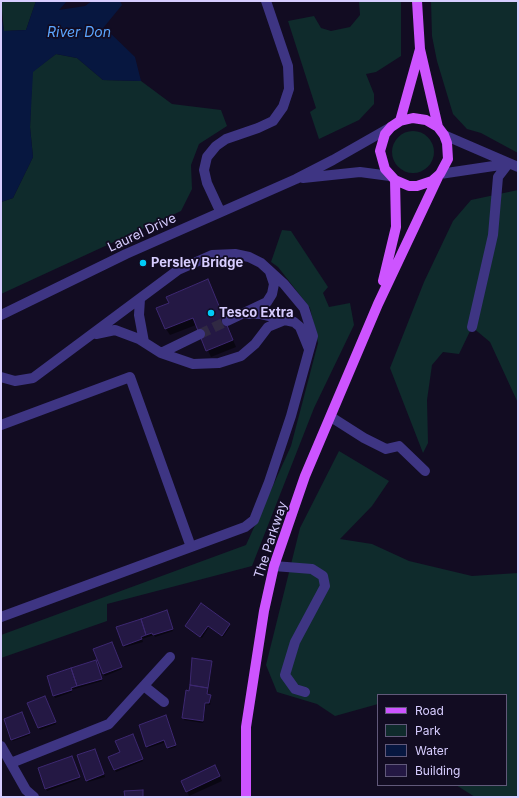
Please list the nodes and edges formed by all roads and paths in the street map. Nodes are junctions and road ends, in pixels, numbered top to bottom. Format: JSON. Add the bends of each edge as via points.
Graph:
{"nodes":[{"id":1,"x":266,"y":1,"type":"edge"},
{"id":2,"x":418,"y":1,"type":"edge"},
{"id":3,"x":420,"y":49,"type":"junction"},
{"id":4,"x":400,"y":121,"type":"junction"},
{"id":5,"x":391,"y":127,"type":"junction"},
{"id":6,"x":438,"y":127,"type":"junction"},
{"id":7,"x":444,"y":135,"type":"junction"},
{"id":8,"x":511,"y":165,"type":"edge"},
{"id":9,"x":439,"y":175,"type":"junction"},
{"id":10,"x":393,"y":178,"type":"junction"},
{"id":11,"x":296,"y":179,"type":"junction"},
{"id":12,"x":220,"y":211,"type":"junction"},
{"id":13,"x":269,"y":271,"type":"junction"},
{"id":14,"x":140,"y":299,"type":"junction"},
{"id":15,"x":378,"y":304,"type":"junction"},
{"id":16,"x":242,"y":314,"type":"junction"},
{"id":17,"x":1,"y":315,"type":"edge"},
{"id":18,"x":285,"y":320,"type":"junction"},
{"id":19,"x":227,"y":321,"type":"tunnel mouth"},
{"id":20,"x":472,"y":327,"type":"dead end"},
{"id":21,"x":94,"y":334,"type":"junction"},
{"id":22,"x":200,"y":334,"type":"tunnel mouth"},
{"id":23,"x":144,"y":342,"type":"junction"},
{"id":24,"x":309,"y":349,"type":"junction"},
{"id":25,"x":161,"y":353,"type":"junction"},
{"id":26,"x":1,"y":377,"type":"edge"},
{"id":27,"x":331,"y":417,"type":"junction"},
{"id":28,"x":1,"y":425,"type":"edge"},
{"id":29,"x":425,"y":471,"type":"dead end"},
{"id":30,"x":191,"y":547,"type":"junction"},
{"id":31,"x":274,"y":566,"type":"junction"},
{"id":32,"x":1,"y":617,"type":"edge"},
{"id":33,"x":170,"y":658,"type":"dead end"},
{"id":34,"x":144,"y":686,"type":"junction"},
{"id":35,"x":305,"y":692,"type":"dead end"},
{"id":36,"x":164,"y":702,"type":"dead end"},
{"id":37,"x":1,"y":746,"type":"edge"},
{"id":38,"x":11,"y":763,"type":"junction"},
{"id":39,"x":34,"y":797,"type":"edge"},
{"id":40,"x":246,"y":797,"type":"edge"}],
"edges":[{"from":1,"to":12,"type":"street","via":[[288,66],[289,89],[284,107],[273,120],[226,139],[207,157],[204,170],[207,183]]},
{"from":2,"to":3,"type":"main road"},
{"from":3,"to":4,"type":"main road"},
{"from":3,"to":6,"type":"main road"},
{"from":4,"to":5,"type":"main road"},
{"from":4,"to":6,"type":"main road","via":[[413,118],[426,120]]},
{"from":5,"to":10,"type":"main road","via":[[385,134],[380,152],[384,169]]},
{"from":5,"to":11,"type":"street","name":"Laurel Drive"},
{"from":6,"to":7,"type":"main road"},
{"from":7,"to":8,"type":"street"},
{"from":7,"to":9,"type":"main road","via":[[448,159]]},
{"from":8,"to":9,"type":"street"},
{"from":8,"to":20,"type":"street","via":[[498,177],[493,235]]},
{"from":9,"to":10,"type":"main road","via":[[432,181],[417,186],[410,186]]},
{"from":9,"to":15,"type":"main road"},
{"from":10,"to":11,"type":"street","name":"Laurel Drive","via":[[360,172]]},
{"from":10,"to":15,"type":"main road","via":[[396,227]]},
{"from":11,"to":12,"type":"street","name":"Laurel Drive"},
{"from":12,"to":17,"type":"street","name":"Laurel Drive"},
{"from":13,"to":14,"type":"street","via":[[249,257],[235,254],[212,255],[178,270]]},
{"from":13,"to":16,"type":"street","via":[[274,284],[267,302]]},
{"from":13,"to":24,"type":"street","via":[[304,308],[313,336]]},
{"from":14,"to":21,"type":"street"},
{"from":14,"to":23,"type":"street","via":[[139,315]]},
{"from":15,"to":27,"type":"main road","name":"The Parkway"},
{"from":16,"to":18,"type":"street","via":[[260,314]]},
{"from":16,"to":19,"type":"street"},
{"from":18,"to":24,"type":"street","via":[[300,327]]},
{"from":18,"to":25,"type":"street","via":[[268,327],[256,344],[241,356],[218,363],[193,364]]},
{"from":21,"to":23,"type":"street","via":[[115,330]]},
{"from":21,"to":26,"type":"street","via":[[33,378],[15,381]]},
{"from":22,"to":25,"type":"street"},
{"from":23,"to":25,"type":"street"},
{"from":24,"to":30,"type":"street","via":[[296,400],[254,520],[245,527]]},
{"from":27,"to":29,"type":"street","via":[[386,449],[399,446]]},
{"from":27,"to":31,"type":"main road","name":"The Parkway","via":[[305,476]]},
{"from":28,"to":30,"type":"street","via":[[130,377]]},
{"from":30,"to":32,"type":"street"},
{"from":31,"to":35,"type":"street","via":[[312,569],[323,576],[325,586],[295,642],[285,675],[295,689]]},
{"from":31,"to":40,"type":"main road","name":"The Parkway","via":[[264,611],[246,727]]},
{"from":33,"to":34,"type":"street"},
{"from":34,"to":36,"type":"street"},
{"from":34,"to":38,"type":"street","via":[[109,724]]},
{"from":37,"to":38,"type":"street"},
{"from":38,"to":39,"type":"street","via":[[26,790]]}]}
